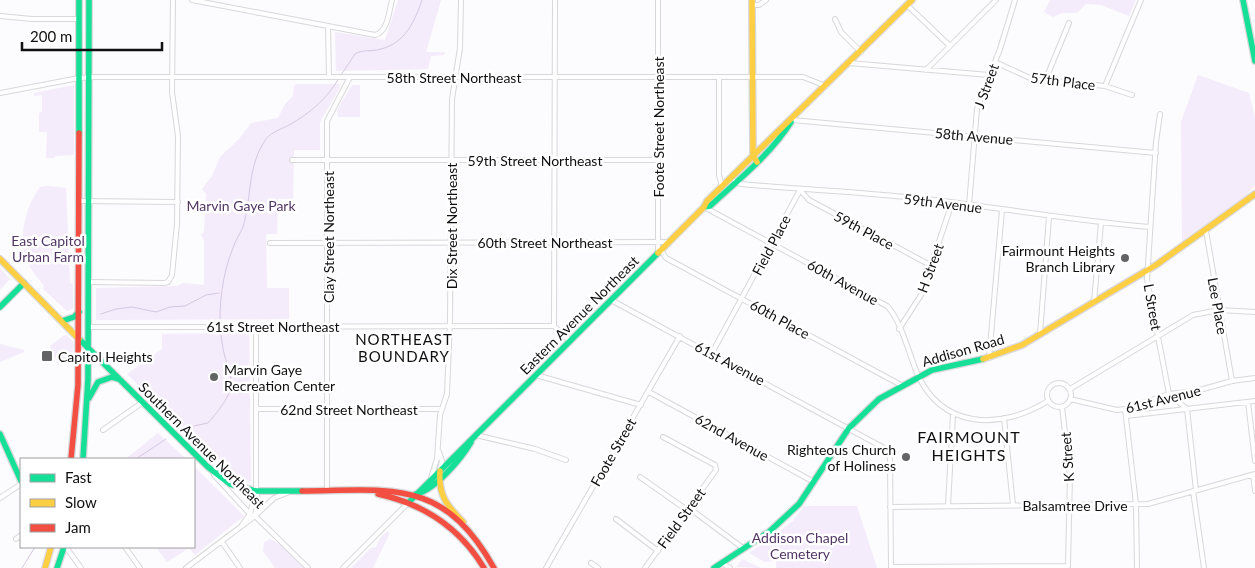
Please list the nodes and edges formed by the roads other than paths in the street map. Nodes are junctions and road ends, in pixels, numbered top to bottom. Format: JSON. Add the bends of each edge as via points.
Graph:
{"nodes":[{"id":1,"x":79,"y":0,"type":"edge"},
{"id":2,"x":89,"y":0,"type":"edge"},
{"id":3,"x":173,"y":0,"type":"edge"},
{"id":4,"x":192,"y":0,"type":"edge"},
{"id":5,"x":392,"y":0,"type":"edge"},
{"id":6,"x":461,"y":0,"type":"edge"},
{"id":7,"x":555,"y":0,"type":"edge"},
{"id":8,"x":658,"y":0,"type":"edge"},
{"id":9,"x":766,"y":0,"type":"edge"},
{"id":10,"x":912,"y":0,"type":"edge"},
{"id":11,"x":996,"y":0,"type":"edge"},
{"id":12,"x":1015,"y":0,"type":"edge"},
{"id":13,"x":1141,"y":0,"type":"edge"},
{"id":14,"x":1243,"y":0,"type":"edge"},
{"id":15,"x":752,"y":2,"type":"edge"},
{"id":16,"x":907,"y":5,"type":"junction"},
{"id":17,"x":0,"y":16,"type":"edge"},
{"id":18,"x":79,"y":19,"type":"junction"},
{"id":19,"x":835,"y":19,"type":"dead end"},
{"id":20,"x":1069,"y":23,"type":"dead end"},
{"id":21,"x":328,"y":26,"type":"junction"},
{"id":22,"x":950,"y":46,"type":"junction"},
{"id":23,"x":861,"y":52,"type":"junction"},
{"id":24,"x":1255,"y":61,"type":"edge"},
{"id":25,"x":995,"y":62,"type":"junction"},
{"id":26,"x":849,"y":63,"type":"junction"},
{"id":27,"x":926,"y":70,"type":"junction"},
{"id":28,"x":989,"y":75,"type":"junction"},
{"id":29,"x":172,"y":76,"type":"junction"},
{"id":30,"x":88,"y":77,"type":"junction"},
{"id":31,"x":331,"y":77,"type":"junction"},
{"id":32,"x":347,"y":77,"type":"junction"},
{"id":33,"x":456,"y":77,"type":"junction"},
{"id":34,"x":555,"y":77,"type":"junction"},
{"id":35,"x":658,"y":77,"type":"junction"},
{"id":36,"x":719,"y":77,"type":"junction"},
{"id":37,"x":752,"y":77,"type":"junction"},
{"id":38,"x":79,"y":78,"type":"junction"},
{"id":39,"x":1045,"y":81,"type":"junction"},
{"id":40,"x":826,"y":86,"type":"junction"},
{"id":41,"x":1106,"y":86,"type":"junction"},
{"id":42,"x":0,"y":93,"type":"edge"},
{"id":43,"x":1132,"y":95,"type":"dead end"},
{"id":44,"x":1160,"y":114,"type":"dead end"},
{"id":45,"x":792,"y":120,"type":"junction"},
{"id":46,"x":975,"y":136,"type":"junction"},
{"id":47,"x":1156,"y":152,"type":"junction"},
{"id":48,"x":755,"y":159,"type":"junction"},
{"id":49,"x":292,"y":160,"type":"dead end"},
{"id":50,"x":451,"y":160,"type":"junction"},
{"id":51,"x":554,"y":160,"type":"junction"},
{"id":52,"x":658,"y":160,"type":"junction"},
{"id":53,"x":328,"y":161,"type":"junction"},
{"id":54,"x":735,"y":181,"type":"junction"},
{"id":55,"x":722,"y":186,"type":"junction"},
{"id":56,"x":800,"y":190,"type":"junction"},
{"id":57,"x":1255,"y":194,"type":"edge"},
{"id":58,"x":79,"y":201,"type":"junction"},
{"id":59,"x":88,"y":201,"type":"junction"},
{"id":60,"x":178,"y":202,"type":"junction"},
{"id":61,"x":952,"y":203,"type":"junction"},
{"id":62,"x":969,"y":205,"type":"junction"},
{"id":63,"x":704,"y":208,"type":"junction"},
{"id":64,"x":1002,"y":210,"type":"junction"},
{"id":65,"x":1049,"y":217,"type":"junction"},
{"id":66,"x":1101,"y":223,"type":"junction"},
{"id":67,"x":1150,"y":227,"type":"junction"},
{"id":68,"x":1206,"y":231,"type":"junction"},
{"id":69,"x":450,"y":242,"type":"junction"},
{"id":70,"x":658,"y":242,"type":"junction"},
{"id":71,"x":669,"y":242,"type":"junction"},
{"id":72,"x":270,"y":243,"type":"dead end"},
{"id":73,"x":327,"y":243,"type":"junction"},
{"id":74,"x":554,"y":243,"type":"junction"},
{"id":75,"x":772,"y":243,"type":"junction"},
{"id":76,"x":660,"y":252,"type":"junction"},
{"id":77,"x":0,"y":259,"type":"edge"},
{"id":78,"x":932,"y":266,"type":"junction"},
{"id":79,"x":1147,"y":270,"type":"junction"},
{"id":80,"x":88,"y":282,"type":"junction"},
{"id":81,"x":24,"y":283,"type":"junction"},
{"id":82,"x":742,"y":298,"type":"junction"},
{"id":83,"x":611,"y":300,"type":"junction"},
{"id":84,"x":1094,"y":302,"type":"junction"},
{"id":85,"x":0,"y":307,"type":"edge"},
{"id":86,"x":1219,"y":310,"type":"junction"},
{"id":87,"x":79,"y":312,"type":"junction"},
{"id":88,"x":1255,"y":312,"type":"edge"},
{"id":89,"x":62,"y":322,"type":"junction"},
{"id":90,"x":256,"y":326,"type":"junction"},
{"id":91,"x":328,"y":326,"type":"junction"},
{"id":92,"x":450,"y":326,"type":"junction"},
{"id":93,"x":554,"y":326,"type":"junction"},
{"id":94,"x":88,"y":327,"type":"junction"},
{"id":95,"x":899,"y":329,"type":"junction"},
{"id":96,"x":1040,"y":335,"type":"junction"},
{"id":97,"x":1158,"y":335,"type":"junction"},
{"id":98,"x":680,"y":336,"type":"junction"},
{"id":99,"x":79,"y":338,"type":"junction"},
{"id":100,"x":570,"y":341,"type":"junction"},
{"id":101,"x":88,"y":347,"type":"junction"},
{"id":102,"x":712,"y":353,"type":"junction"},
{"id":103,"x":989,"y":358,"type":"junction"},
{"id":104,"x":536,"y":375,"type":"junction"},
{"id":105,"x":918,"y":376,"type":"junction"},
{"id":106,"x":1255,"y":378,"type":"edge"},
{"id":107,"x":120,"y":379,"type":"junction"},
{"id":108,"x":1232,"y":380,"type":"junction"},
{"id":109,"x":901,"y":385,"type":"junction"},
{"id":110,"x":1070,"y":389,"type":"junction"},
{"id":111,"x":649,"y":392,"type":"junction"},
{"id":112,"x":1169,"y":394,"type":"junction"},
{"id":113,"x":1070,"y":399,"type":"junction"},
{"id":114,"x":88,"y":401,"type":"junction"},
{"id":115,"x":1048,"y":401,"type":"junction"},
{"id":116,"x":1255,"y":401,"type":"edge"},
{"id":117,"x":143,"y":402,"type":"junction"},
{"id":118,"x":1248,"y":402,"type":"junction"},
{"id":119,"x":641,"y":404,"type":"junction"},
{"id":120,"x":1062,"y":407,"type":"junction"},
{"id":121,"x":256,"y":409,"type":"junction"},
{"id":122,"x":327,"y":409,"type":"junction"},
{"id":123,"x":441,"y":409,"type":"junction"},
{"id":124,"x":1125,"y":409,"type":"junction"},
{"id":125,"x":1187,"y":409,"type":"junction"},
{"id":126,"x":953,"y":415,"type":"junction"},
{"id":127,"x":1126,"y":416,"type":"junction"},
{"id":128,"x":1004,"y":418,"type":"junction"},
{"id":129,"x":849,"y":428,"type":"junction"},
{"id":130,"x":103,"y":430,"type":"dead end"},
{"id":131,"x":0,"y":434,"type":"edge"},
{"id":132,"x":476,"y":435,"type":"junction"},
{"id":133,"x":663,"y":437,"type":"dead end"},
{"id":134,"x":471,"y":440,"type":"junction"},
{"id":135,"x":439,"y":451,"type":"junction"},
{"id":136,"x":72,"y":458,"type":"edge"},
{"id":137,"x":83,"y":458,"type":"edge"},
{"id":138,"x":566,"y":460,"type":"dead end"},
{"id":139,"x":1255,"y":461,"type":"edge"},
{"id":140,"x":208,"y":467,"type":"junction"},
{"id":141,"x":440,"y":471,"type":"junction"},
{"id":142,"x":1254,"y":475,"type":"edge"},
{"id":143,"x":640,"y":477,"type":"dead end"},
{"id":144,"x":20,"y":480,"type":"edge"},
{"id":145,"x":438,"y":480,"type":"junction"},
{"id":146,"x":20,"y":483,"type":"edge"},
{"id":147,"x":815,"y":483,"type":"junction"},
{"id":148,"x":426,"y":484,"type":"junction"},
{"id":149,"x":1194,"y":490,"type":"junction"},
{"id":150,"x":1255,"y":491,"type":"edge"},
{"id":151,"x":256,"y":492,"type":"junction"},
{"id":152,"x":292,"y":492,"type":"junction"},
{"id":153,"x":328,"y":492,"type":"junction"},
{"id":154,"x":361,"y":492,"type":"junction"},
{"id":155,"x":416,"y":494,"type":"junction"},
{"id":156,"x":0,"y":498,"type":"edge"},
{"id":157,"x":409,"y":502,"type":"junction"},
{"id":158,"x":1136,"y":504,"type":"junction"},
{"id":159,"x":948,"y":505,"type":"junction"},
{"id":160,"x":1013,"y":505,"type":"junction"},
{"id":161,"x":1068,"y":505,"type":"junction"},
{"id":162,"x":890,"y":507,"type":"junction"},
{"id":163,"x":688,"y":509,"type":"junction"},
{"id":164,"x":250,"y":514,"type":"junction"},
{"id":165,"x":255,"y":516,"type":"junction"},
{"id":166,"x":616,"y":519,"type":"dead end"},
{"id":167,"x":242,"y":526,"type":"junction"},
{"id":168,"x":470,"y":531,"type":"junction"},
{"id":169,"x":20,"y":536,"type":"edge"},
{"id":170,"x":16,"y":539,"type":"dead end"},
{"id":171,"x":222,"y":542,"type":"junction"},
{"id":172,"x":51,"y":548,"type":"edge"},
{"id":173,"x":65,"y":548,"type":"edge"},
{"id":174,"x":66,"y":548,"type":"edge"},
{"id":175,"x":126,"y":548,"type":"edge"},
{"id":176,"x":743,"y":548,"type":"junction"},
{"id":177,"x":658,"y":551,"type":"junction"},
{"id":178,"x":722,"y":562,"type":"junction"},
{"id":179,"x":591,"y":563,"type":"dead end"},
{"id":180,"x":891,"y":567,"type":"edge"},
{"id":181,"x":1068,"y":567,"type":"edge"},
{"id":182,"x":45,"y":568,"type":"edge"},
{"id":183,"x":57,"y":568,"type":"edge"},
{"id":184,"x":81,"y":568,"type":"edge"},
{"id":185,"x":140,"y":568,"type":"edge"},
{"id":186,"x":186,"y":568,"type":"edge"},
{"id":187,"x":240,"y":568,"type":"edge"},
{"id":188,"x":308,"y":568,"type":"edge"},
{"id":189,"x":342,"y":568,"type":"edge"},
{"id":190,"x":484,"y":568,"type":"edge"},
{"id":191,"x":494,"y":568,"type":"edge"},
{"id":192,"x":546,"y":568,"type":"edge"},
{"id":193,"x":598,"y":568,"type":"edge"},
{"id":194,"x":645,"y":568,"type":"edge"},
{"id":195,"x":714,"y":568,"type":"edge"},
{"id":196,"x":730,"y":568,"type":"edge"},
{"id":197,"x":1137,"y":568,"type":"edge"},
{"id":198,"x":1204,"y":568,"type":"edge"}],
"edges":[{"from":1,"to":18,"type":"main road"},
{"from":2,"to":30,"type":"main road"},
{"from":3,"to":29,"type":"street"},
{"from":4,"to":21,"type":"street"},
{"from":5,"to":21,"type":"street","via":[[384,27],[375,35]]},
{"from":6,"to":33,"type":"street","name":"Dix Street Northeast"},
{"from":7,"to":34,"type":"street"},
{"from":8,"to":35,"type":"street","name":"Foote Street Northeast"},
{"from":9,"to":15,"type":"street","via":[[759,5]]},
{"from":10,"to":16,"type":"main road","name":"Eastern Avenue Northeast"},
{"from":11,"to":22,"type":"street"},
{"from":12,"to":25,"type":"street","name":"J Street"},
{"from":13,"to":41,"type":"street"},
{"from":14,"to":24,"type":"main road"},
{"from":15,"to":37,"type":"main road"},
{"from":16,"to":22,"type":"street"},
{"from":16,"to":23,"type":"main road","name":"Eastern Avenue Northeast"},
{"from":17,"to":18,"type":"street","via":[[32,20]]},
{"from":18,"to":38,"type":"main road"},
{"from":19,"to":23,"type":"street","via":[[839,30]]},
{"from":20,"to":39,"type":"street"},
{"from":21,"to":31,"type":"street"},
{"from":22,"to":27,"type":"street"},
{"from":23,"to":26,"type":"main road","name":"Eastern Avenue Northeast"},
{"from":25,"to":28,"type":"street","name":"J Street"},
{"from":25,"to":39,"type":"street","name":"57th Place","via":[[1026,77]]},
{"from":26,"to":27,"type":"street"},
{"from":26,"to":40,"type":"main road","name":"Eastern Avenue Northeast"},
{"from":27,"to":28,"type":"street"},
{"from":28,"to":46,"type":"street","name":"J Street","via":[[977,109]]},
{"from":29,"to":30,"type":"street","name":"58th Street Northeast"},
{"from":29,"to":31,"type":"street","name":"58th Street Northeast"},
{"from":29,"to":60,"type":"street","via":[[178,136]]},
{"from":30,"to":38,"type":"street","name":"58th Street Northeast"},
{"from":30,"to":59,"type":"main road"},
{"from":31,"to":32,"type":"street","name":"58th Street Northeast"},
{"from":32,"to":33,"type":"street","name":"58th Street Northeast"},
{"from":32,"to":53,"type":"street","name":"Clay Street Northeast","via":[[327,121]]},
{"from":33,"to":34,"type":"street","name":"58th Street Northeast"},
{"from":33,"to":50,"type":"street","name":"Dix Street Northeast","via":[[452,99]]},
{"from":34,"to":35,"type":"street","name":"58th Street Northeast"},
{"from":34,"to":51,"type":"street"},
{"from":35,"to":36,"type":"street","name":"58th Street Northeast"},
{"from":35,"to":52,"type":"street","name":"Foote Street Northeast"},
{"from":36,"to":37,"type":"street","name":"58th Street Northeast"},
{"from":36,"to":55,"type":"street","via":[[719,175]]},
{"from":37,"to":40,"type":"street","name":"58th Street Northeast","via":[[803,77]]},
{"from":37,"to":48,"type":"main road"},
{"from":38,"to":42,"type":"street","name":"58th Street Northeast"},
{"from":38,"to":58,"type":"main road"},
{"from":39,"to":41,"type":"street","name":"57th Place"},
{"from":40,"to":45,"type":"main road","name":"Eastern Avenue Northeast"},
{"from":41,"to":43,"type":"street","name":"57th Place"},
{"from":44,"to":47,"type":"street","name":"L Street"},
{"from":45,"to":46,"type":"street","name":"58th Avenue"},
{"from":45,"to":48,"type":"main road","name":"Eastern Avenue Northeast"},
{"from":46,"to":47,"type":"street","name":"58th Avenue"},
{"from":46,"to":62,"type":"street","name":"J Street"},
{"from":47,"to":67,"type":"street","name":"L Street"},
{"from":48,"to":54,"type":"main road","name":"Eastern Avenue Northeast"},
{"from":48,"to":55,"type":"main road","name":"Eastern Avenue Northeast"},
{"from":49,"to":53,"type":"street","name":"59th Street Northeast"},
{"from":50,"to":51,"type":"street","name":"59th Street Northeast"},
{"from":50,"to":53,"type":"street","name":"59th Street Northeast"},
{"from":50,"to":69,"type":"street","name":"Dix Street Northeast"},
{"from":51,"to":52,"type":"street","name":"59th Street Northeast"},
{"from":51,"to":74,"type":"street"},
{"from":52,"to":70,"type":"street","name":"Foote Street Northeast"},
{"from":53,"to":73,"type":"street","name":"Clay Street Northeast"},
{"from":54,"to":56,"type":"street","name":"59th Avenue"},
{"from":54,"to":63,"type":"main road","name":"Eastern Avenue Northeast"},
{"from":55,"to":63,"type":"main road","name":"Eastern Avenue Northeast"},
{"from":56,"to":61,"type":"street","name":"59th Avenue"},
{"from":56,"to":75,"type":"street","name":"Field Place"},
{"from":56,"to":78,"type":"street","name":"59th Place","via":[[809,200]]},
{"from":57,"to":68,"type":"main road","name":"Addison Road"},
{"from":58,"to":59,"type":"street"},
{"from":58,"to":87,"type":"main road"},
{"from":59,"to":60,"type":"street"},
{"from":59,"to":80,"type":"main road"},
{"from":60,"to":80,"type":"street","via":[[172,275],[168,282]]},
{"from":61,"to":62,"type":"street","name":"59th Avenue"},
{"from":61,"to":78,"type":"street","name":"H Street"},
{"from":62,"to":64,"type":"street","name":"59th Avenue"},
{"from":63,"to":71,"type":"main road","name":"Eastern Avenue Northeast"},
{"from":63,"to":75,"type":"street","name":"60th Avenue"},
{"from":64,"to":65,"type":"street","name":"59th Avenue"},
{"from":64,"to":103,"type":"street"},
{"from":65,"to":66,"type":"street","name":"59th Avenue"},
{"from":65,"to":96,"type":"street"},
{"from":66,"to":67,"type":"street","name":"59th Avenue"},
{"from":66,"to":84,"type":"street"},
{"from":67,"to":79,"type":"street","name":"L Street"},
{"from":68,"to":79,"type":"main road","name":"Addison Road"},
{"from":68,"to":86,"type":"street","name":"Lee Place"},
{"from":69,"to":73,"type":"street","name":"60th Street Northeast"},
{"from":69,"to":74,"type":"street","name":"60th Street Northeast"},
{"from":69,"to":92,"type":"street","name":"Dix Street Northeast"},
{"from":70,"to":71,"type":"street","name":"60th Street Northeast"},
{"from":70,"to":74,"type":"street","name":"60th Street Northeast"},
{"from":70,"to":76,"type":"street","name":"Foote Street Northeast"},
{"from":71,"to":76,"type":"main road","name":"Eastern Avenue Northeast"},
{"from":72,"to":73,"type":"street","name":"60th Street Northeast"},
{"from":73,"to":91,"type":"street","name":"Clay Street Northeast"},
{"from":74,"to":93,"type":"street"},
{"from":75,"to":82,"type":"street","name":"Field Place"},
{"from":75,"to":95,"type":"street","name":"60th Avenue","via":[[887,306]]},
{"from":76,"to":82,"type":"street","name":"60th Place"},
{"from":76,"to":83,"type":"main road","name":"Eastern Avenue Northeast"},
{"from":77,"to":81,"type":"main road","name":"Southern Avenue Northeast"},
{"from":78,"to":95,"type":"street","name":"H Street","via":[[921,295]]},
{"from":79,"to":84,"type":"main road","name":"Addison Road"},
{"from":79,"to":97,"type":"street","name":"L Street"},
{"from":80,"to":94,"type":"main road"},
{"from":81,"to":85,"type":"main road"},
{"from":81,"to":89,"type":"main road","name":"Southern Avenue Northeast"},
{"from":82,"to":102,"type":"street","name":"Field Place"},
{"from":82,"to":109,"type":"street","name":"60th Place"},
{"from":83,"to":98,"type":"street","name":"61st Avenue"},
{"from":83,"to":100,"type":"main road","name":"Eastern Avenue Northeast"},
{"from":84,"to":96,"type":"main road","name":"Addison Road"},
{"from":86,"to":88,"type":"street"},
{"from":86,"to":97,"type":"street","via":[[1192,315]]},
{"from":86,"to":108,"type":"street","name":"Lee Place"},
{"from":87,"to":89,"type":"main road"},
{"from":87,"to":99,"type":"main road"},
{"from":89,"to":99,"type":"main road","name":"Southern Avenue Northeast"},
{"from":90,"to":91,"type":"street","name":"61st Street Northeast"},
{"from":90,"to":94,"type":"street","name":"61st Street Northeast"},
{"from":90,"to":121,"type":"street"},
{"from":91,"to":92,"type":"street","name":"61st Street Northeast"},
{"from":91,"to":122,"type":"street","name":"Clay Street Northeast"},
{"from":92,"to":93,"type":"street","name":"61st Street Northeast"},
{"from":92,"to":123,"type":"street","name":"Dix Street Northeast","via":[[447,394]]},
{"from":93,"to":100,"type":"street"},
{"from":94,"to":101,"type":"main road"},
{"from":95,"to":105,"type":"street","name":"60th Avenue"},
{"from":96,"to":103,"type":"main road","name":"Addison Road"},
{"from":97,"to":110,"type":"street"},
{"from":97,"to":112,"type":"street","name":"L Street"},
{"from":98,"to":102,"type":"street","name":"61st Avenue"},
{"from":98,"to":111,"type":"street","name":"Foote Street"},
{"from":99,"to":101,"type":"main road","name":"Southern Avenue Northeast"},
{"from":99,"to":136,"type":"main road"},
{"from":100,"to":104,"type":"main road","name":"Eastern Avenue Northeast"},
{"from":101,"to":107,"type":"main road","name":"Southern Avenue Northeast"},
{"from":101,"to":114,"type":"main road"},
{"from":102,"to":129,"type":"street","name":"61st Avenue"},
{"from":103,"to":105,"type":"main road","name":"Addison Road"},
{"from":104,"to":119,"type":"street"},
{"from":104,"to":132,"type":"main road","name":"Eastern Avenue Northeast"},
{"from":105,"to":109,"type":"main road","name":"Addison Road"},
{"from":105,"to":126,"type":"street","name":"60th Avenue","via":[[934,399]]},
{"from":106,"to":108,"type":"street","name":"61st Avenue"},
{"from":107,"to":114,"type":"main road","via":[[98,382]]},
{"from":107,"to":117,"type":"main road","name":"Southern Avenue Northeast"},
{"from":108,"to":112,"type":"street","name":"61st Avenue","via":[[1196,391]]},
{"from":109,"to":129,"type":"main road","name":"Addison Road","via":[[868,408]]},
{"from":110,"to":113,"type":"street"},
{"from":110,"to":115,"type":"street","via":[[1063,383],[1052,384],[1047,390]]},
{"from":111,"to":119,"type":"street","name":"Foote Street"},
{"from":111,"to":147,"type":"street","name":"62nd Avenue"},
{"from":112,"to":124,"type":"street","name":"61st Avenue"},
{"from":112,"to":125,"type":"street"},
{"from":113,"to":120,"type":"street"},
{"from":113,"to":124,"type":"street","name":"61st Avenue"},
{"from":114,"to":137,"type":"main road"},
{"from":115,"to":120,"type":"street"},
{"from":115,"to":128,"type":"street","via":[[1032,410]]},
{"from":116,"to":118,"type":"street","name":"61st Avenue"},
{"from":117,"to":130,"type":"street"},
{"from":117,"to":140,"type":"main road","name":"Southern Avenue Northeast"},
{"from":118,"to":125,"type":"street","name":"61st Avenue"},
{"from":118,"to":139,"type":"street"},
{"from":119,"to":192,"type":"street","name":"Foote Street"},
{"from":120,"to":161,"type":"street","name":"K Street","via":[[1070,469]]},
{"from":121,"to":122,"type":"street","name":"62nd Street Northeast"},
{"from":121,"to":151,"type":"street"},
{"from":122,"to":123,"type":"street","name":"62nd Street Northeast"},
{"from":122,"to":153,"type":"street","name":"Clay Street Northeast"},
{"from":123,"to":135,"type":"street","name":"Dix Street Northeast"},
{"from":124,"to":127,"type":"street"},
{"from":125,"to":127,"type":"street","name":"61st Avenue"},
{"from":125,"to":149,"type":"street"},
{"from":126,"to":128,"type":"street","via":[[982,420]]},
{"from":126,"to":159,"type":"street"},
{"from":127,"to":158,"type":"street"},
{"from":128,"to":160,"type":"street"},
{"from":129,"to":147,"type":"main road","name":"Addison Road"},
{"from":129,"to":162,"type":"street","name":"61st Avenue","via":[[890,454]]},
{"from":131,"to":144,"type":"main road"},
{"from":132,"to":134,"type":"main road","name":"Eastern Avenue Northeast"},
{"from":132,"to":138,"type":"street"},
{"from":133,"to":163,"type":"street","name":"Field Street","via":[[716,468]]},
{"from":134,"to":141,"type":"main road","name":"Eastern Avenue Northeast"},
{"from":134,"to":145,"type":"main road","name":"Eastern Avenue Northeast","via":[[468,449]]},
{"from":135,"to":141,"type":"street","name":"Dix Street Northeast","via":[[442,460]]},
{"from":135,"to":148,"type":"street","name":"Dix Street Northeast"},
{"from":140,"to":151,"type":"main road","via":[[230,484]]},
{"from":140,"to":164,"type":"street","name":"Southern Avenue Northeast"},
{"from":141,"to":145,"type":"main road"},
{"from":141,"to":148,"type":"main road","name":"Eastern Avenue Northeast"},
{"from":142,"to":149,"type":"street","name":"Balsamtree Drive"},
{"from":142,"to":150,"type":"street"},
{"from":143,"to":163,"type":"street"},
{"from":145,"to":155,"type":"main road","name":"Eastern Avenue Northeast","via":[[426,492]]},
{"from":145,"to":168,"type":"main road","via":[[441,499]]},
{"from":146,"to":156,"type":"street"},
{"from":147,"to":176,"type":"main road","name":"Addison Road","via":[[790,513]]},
{"from":148,"to":155,"type":"main road","name":"Eastern Avenue Northeast"},
{"from":149,"to":158,"type":"street","name":"Balsamtree Drive","via":[[1150,504]]},
{"from":149,"to":198,"type":"street"},
{"from":151,"to":152,"type":"main road"},
{"from":151,"to":164,"type":"street"},
{"from":151,"to":165,"type":"street"},
{"from":152,"to":153,"type":"main road"},
{"from":152,"to":165,"type":"street","via":[[274,498]]},
{"from":153,"to":154,"type":"main road"},
{"from":154,"to":155,"type":"main road","via":[[396,490]]},
{"from":154,"to":157,"type":"main road","via":[[388,495]]},
{"from":155,"to":157,"type":"main road","name":"Eastern Avenue Northeast"},
{"from":155,"to":168,"type":"main road"},
{"from":157,"to":189,"type":"street","name":"Eastern Avenue Northeast"},
{"from":157,"to":190,"type":"main road","via":[[449,527],[472,549]]},
{"from":158,"to":161,"type":"street","name":"Balsamtree Drive"},
{"from":158,"to":197,"type":"street"},
{"from":159,"to":160,"type":"street","name":"Balsamtree Drive"},
{"from":159,"to":162,"type":"street","name":"Balsamtree Drive"},
{"from":160,"to":161,"type":"street","name":"Balsamtree Drive"},
{"from":161,"to":181,"type":"street","name":"K Street"},
{"from":162,"to":180,"type":"street"},
{"from":163,"to":176,"type":"street"},
{"from":163,"to":177,"type":"street","name":"Field Street"},
{"from":164,"to":165,"type":"street","name":"Southern Avenue Northeast"},
{"from":164,"to":167,"type":"street"},
{"from":165,"to":167,"type":"street"},
{"from":165,"to":188,"type":"street","name":"Southern Avenue Northeast"},
{"from":166,"to":177,"type":"street"},
{"from":167,"to":171,"type":"street"},
{"from":168,"to":191,"type":"main road"},
{"from":169,"to":170,"type":"street"},
{"from":171,"to":186,"type":"street"},
{"from":171,"to":187,"type":"street"},
{"from":172,"to":182,"type":"main road"},
{"from":173,"to":183,"type":"main road"},
{"from":174,"to":184,"type":"street"},
{"from":175,"to":185,"type":"street"},
{"from":176,"to":178,"type":"main road","name":"Addison Road"},
{"from":177,"to":194,"type":"street","name":"Field Street"},
{"from":178,"to":195,"type":"main road","name":"Addison Road"},
{"from":178,"to":196,"type":"street"},
{"from":179,"to":193,"type":"street"},
{"from":180,"to":181,"type":"street"}]}
